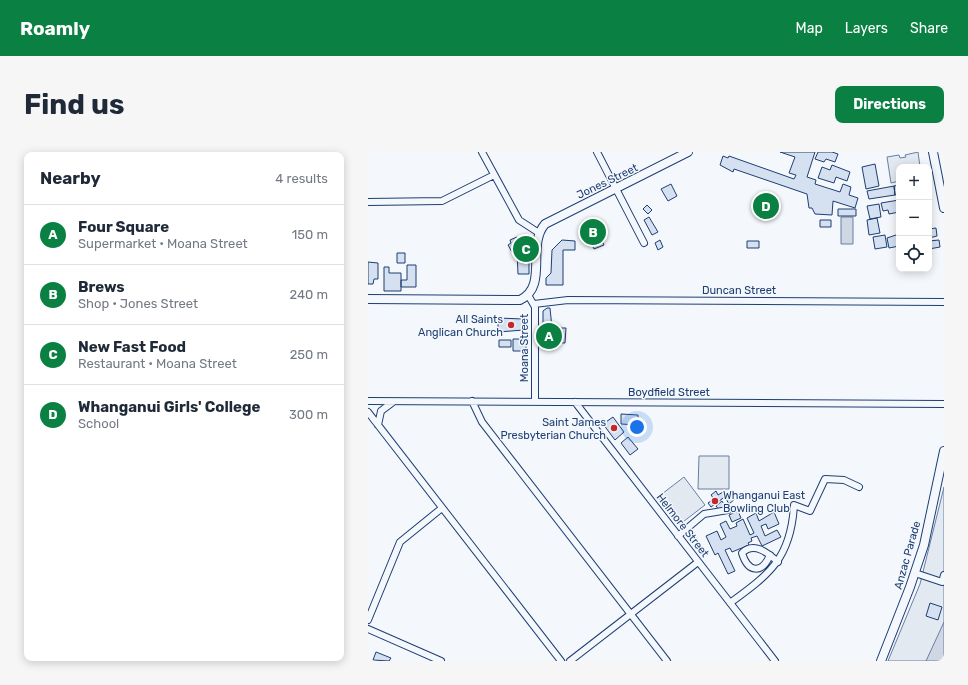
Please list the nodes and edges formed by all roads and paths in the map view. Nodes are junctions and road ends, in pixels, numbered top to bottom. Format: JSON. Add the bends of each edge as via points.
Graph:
{"nodes":[{"id":1,"x":482,"y":152,"type":"edge"},
{"id":2,"x":597,"y":152,"type":"edge"},
{"id":3,"x":688,"y":152,"type":"edge"},
{"id":4,"x":933,"y":152,"type":"edge"},
{"id":5,"x":494,"y":175,"type":"junction"},
{"id":6,"x":616,"y":189,"type":"junction"},
{"id":7,"x":368,"y":202,"type":"edge"},
{"id":8,"x":944,"y":208,"type":"edge"},
{"id":9,"x":539,"y":233,"type":"junction"},
{"id":10,"x":644,"y":243,"type":"dead end"},
{"id":11,"x":528,"y":295,"type":"junction"},
{"id":12,"x":368,"y":300,"type":"edge"},
{"id":13,"x":944,"y":302,"type":"edge"},
{"id":14,"x":534,"y":304,"type":"junction"},
{"id":15,"x":368,"y":401,"type":"edge"},
{"id":16,"x":394,"y":401,"type":"junction"},
{"id":17,"x":472,"y":401,"type":"junction"},
{"id":18,"x":535,"y":401,"type":"junction"},
{"id":19,"x":575,"y":402,"type":"junction"},
{"id":20,"x":944,"y":404,"type":"edge"},
{"id":21,"x":368,"y":412,"type":"edge"},
{"id":22,"x":378,"y":425,"type":"junction"},
{"id":23,"x":944,"y":451,"type":"edge"},
{"id":24,"x":859,"y":487,"type":"dead end"},
{"id":25,"x":442,"y":508,"type":"junction"},
{"id":26,"x":728,"y":510,"type":"dead end"},
{"id":27,"x":678,"y":536,"type":"junction"},
{"id":28,"x":770,"y":555,"type":"junction"},
{"id":29,"x":698,"y":562,"type":"junction"},
{"id":30,"x":778,"y":562,"type":"junction"},
{"id":31,"x":915,"y":573,"type":"junction"},
{"id":32,"x":944,"y":575,"type":"edge"},
{"id":33,"x":730,"y":603,"type":"junction"},
{"id":34,"x":631,"y":614,"type":"junction"},
{"id":35,"x":368,"y":620,"type":"edge"},
{"id":36,"x":368,"y":629,"type":"edge"},
{"id":37,"x":441,"y":661,"type":"edge"},
{"id":38,"x":561,"y":661,"type":"edge"},
{"id":39,"x":570,"y":661,"type":"edge"},
{"id":40,"x":667,"y":661,"type":"edge"},
{"id":41,"x":775,"y":661,"type":"edge"},
{"id":42,"x":881,"y":661,"type":"edge"}],
"edges":[{"from":1,"to":5,"type":"street"},
{"from":2,"to":6,"type":"street"},
{"from":3,"to":6,"type":"main road","name":"Jones Street"},
{"from":4,"to":8,"type":"main road"},
{"from":5,"to":7,"type":"street","via":[[442,201]]},
{"from":5,"to":9,"type":"street","via":[[519,220]]},
{"from":6,"to":9,"type":"main road","name":"Jones Street","via":[[551,220]]},
{"from":6,"to":10,"type":"street"},
{"from":9,"to":11,"type":"main road","via":[[536,245],[535,282]]},
{"from":11,"to":12,"type":"main road","via":[[520,300],[510,301]]},
{"from":11,"to":14,"type":"street","name":"Moana Street"},
{"from":13,"to":14,"type":"street","name":"Duncan Street","via":[[568,300]]},
{"from":14,"to":18,"type":"street","name":"Moana Street"},
{"from":15,"to":16,"type":"street","name":"Boydfield Street"},
{"from":16,"to":17,"type":"street","name":"Boydfield Street"},
{"from":16,"to":22,"type":"street","via":[[381,411]]},
{"from":17,"to":18,"type":"street","name":"Boydfield Street"},
{"from":17,"to":34,"type":"street","via":[[482,422]]},
{"from":18,"to":19,"type":"street","name":"Boydfield Street"},
{"from":19,"to":20,"type":"street","name":"Boydfield Street"},
{"from":19,"to":27,"type":"street","name":"Helmore Street"},
{"from":21,"to":22,"type":"street"},
{"from":22,"to":25,"type":"street"},
{"from":23,"to":31,"type":"main road","name":"Anzac Parade","via":[[924,545]]},
{"from":24,"to":30,"type":"street","via":[[844,480],[825,479],[810,511],[794,505],[793,523]]},
{"from":25,"to":35,"type":"street","via":[[400,542]]},
{"from":25,"to":38,"type":"street"},
{"from":26,"to":27,"type":"street","via":[[704,514]]},
{"from":27,"to":29,"type":"street","name":"Helmore Street"},
{"from":28,"to":28,"type":"street","via":[[756,548],[746,549],[742,553],[744,562],[754,568],[765,565]]},
{"from":28,"to":30,"type":"street"},
{"from":29,"to":33,"type":"street","name":"Helmore Street"},
{"from":29,"to":34,"type":"street"},
{"from":30,"to":33,"type":"street","via":[[761,580]]},
{"from":31,"to":32,"type":"street","via":[[942,582]]},
{"from":31,"to":42,"type":"main road","name":"Anzac Parade"},
{"from":33,"to":41,"type":"street","name":"Helmore Street"},
{"from":34,"to":39,"type":"street"},
{"from":34,"to":40,"type":"street"},
{"from":36,"to":37,"type":"street"}]}
